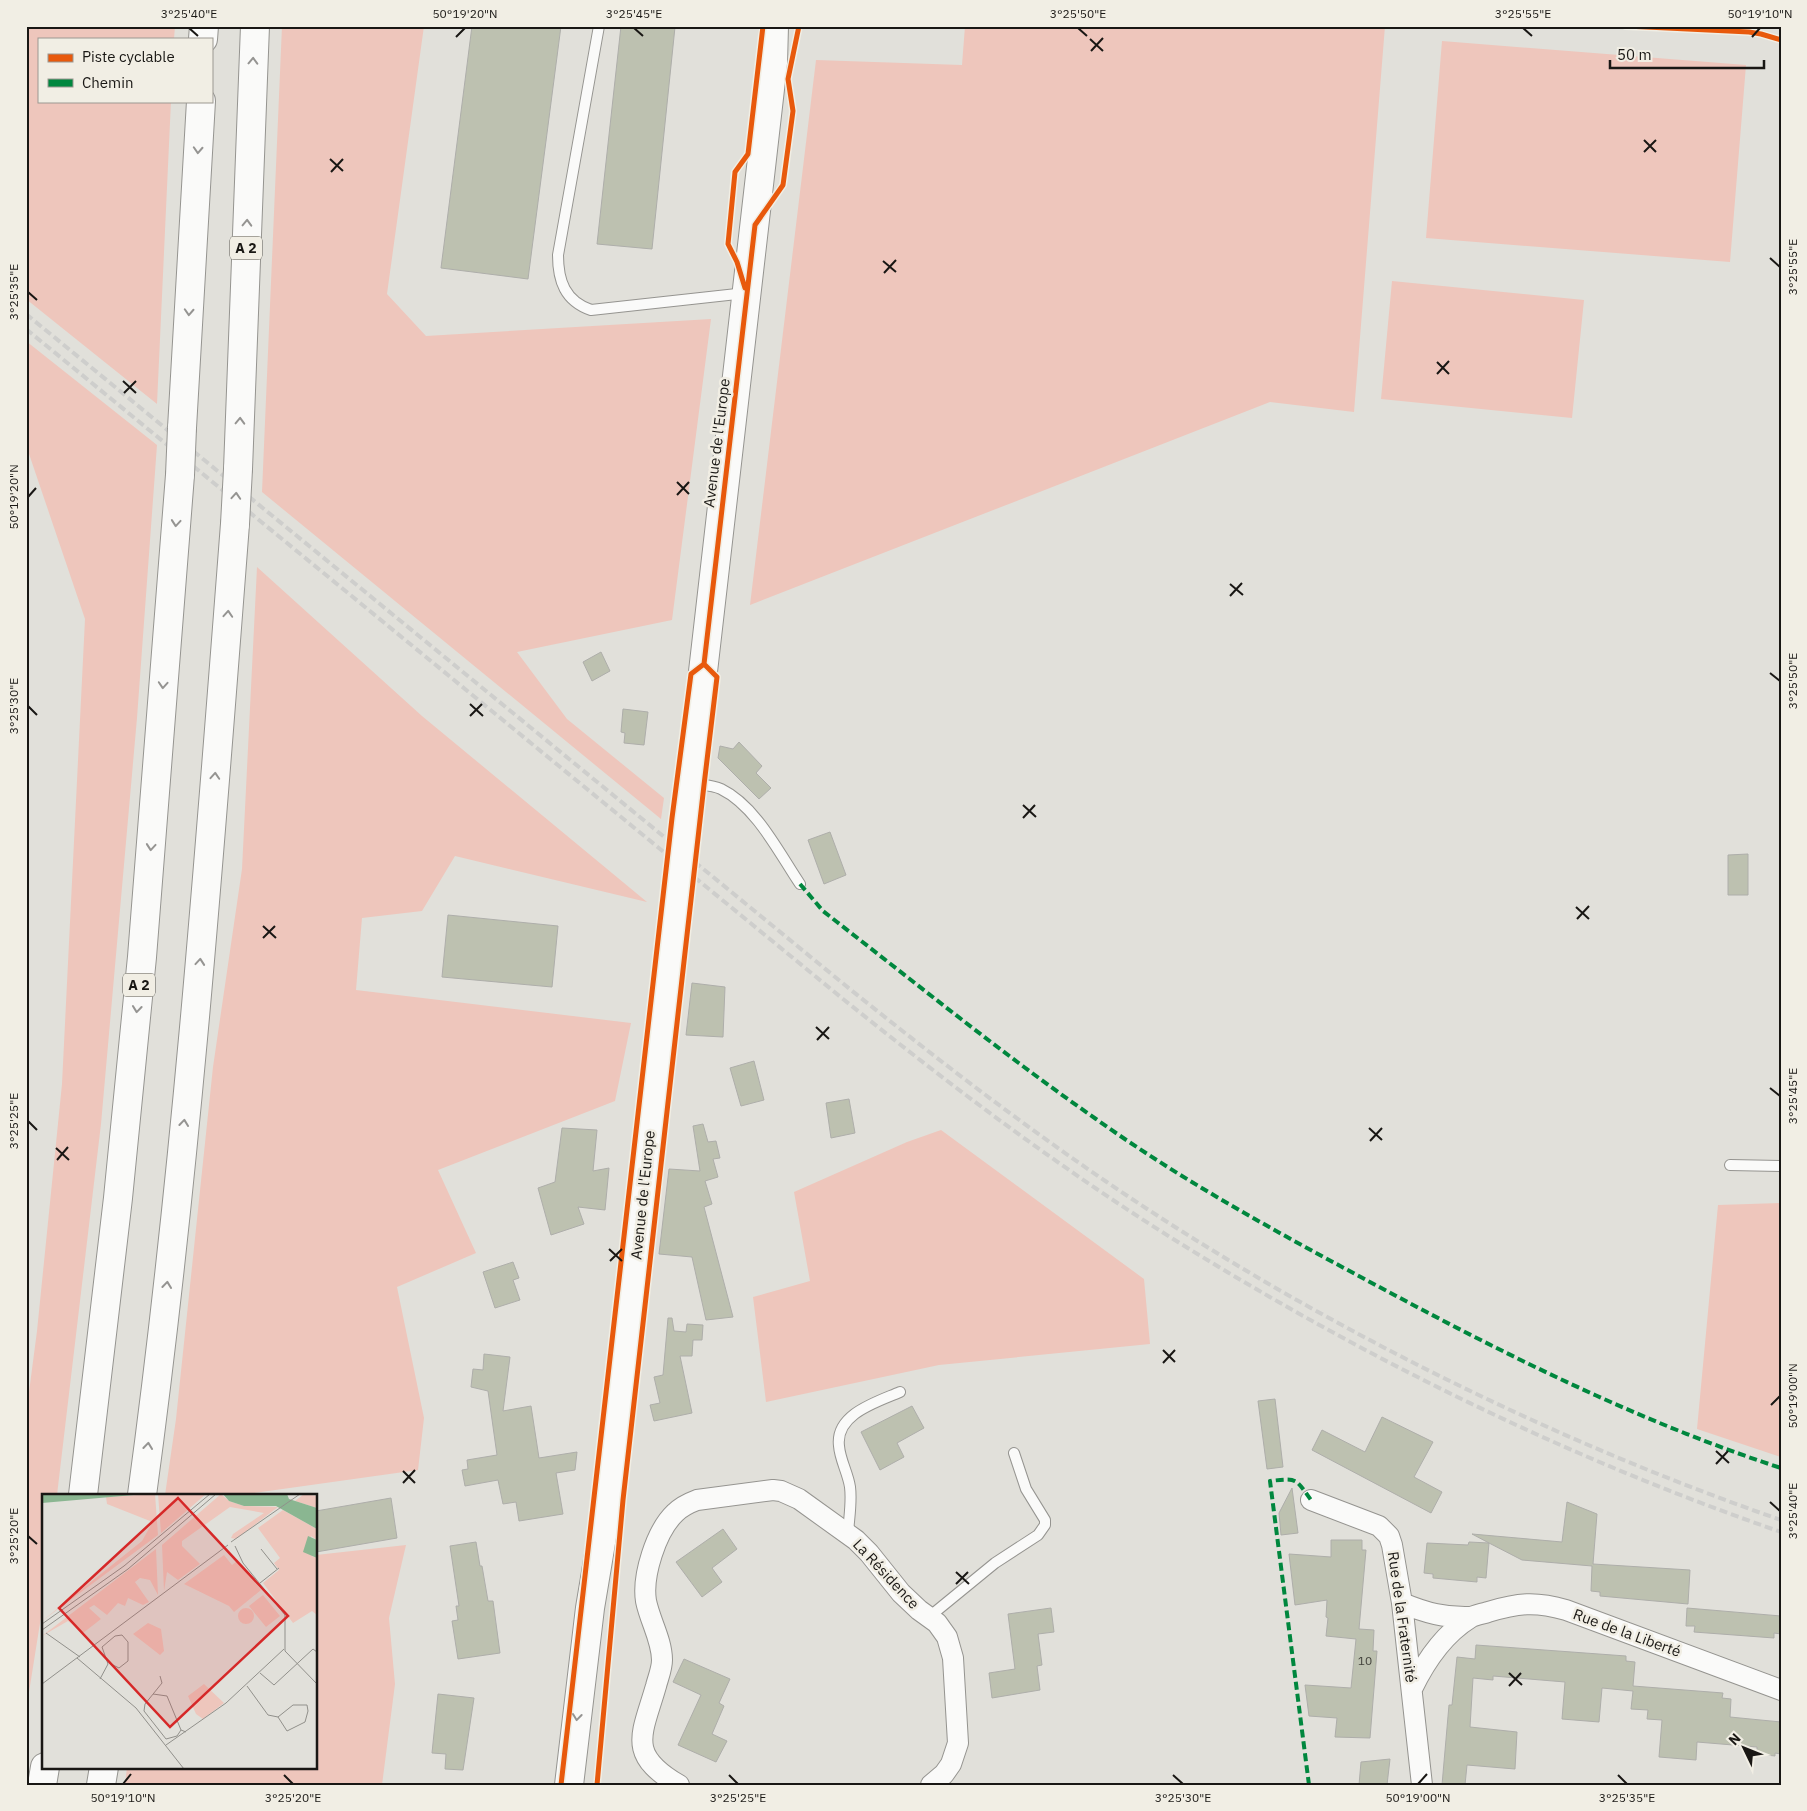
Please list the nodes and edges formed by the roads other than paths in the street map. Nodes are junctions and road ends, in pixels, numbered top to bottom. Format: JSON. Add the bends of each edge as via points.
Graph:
{"nodes":[{"id":1,"x":255,"y":26,"type":"edge"},
{"id":2,"x":599,"y":26,"type":"edge"},
{"id":3,"x":774,"y":26,"type":"edge"},
{"id":4,"x":785,"y":26,"type":"edge"},
{"id":5,"x":773,"y":64,"type":"junction"},
{"id":6,"x":201,"y":102,"type":"edge"},
{"id":7,"x":747,"y":293,"type":"junction"},
{"id":8,"x":691,"y":783,"type":"junction"},
{"id":9,"x":800,"y":884,"type":"dead end"},
{"id":10,"x":1730,"y":1165,"type":"dead end"},
{"id":11,"x":1781,"y":1166,"type":"edge"},
{"id":12,"x":900,"y":1392,"type":"dead end"},
{"id":13,"x":1014,"y":1453,"type":"dead end"},
{"id":14,"x":83,"y":1494,"type":"edge"},
{"id":15,"x":142,"y":1494,"type":"edge"},
{"id":16,"x":609,"y":1495,"type":"junction"},
{"id":17,"x":1311,"y":1500,"type":"dead end"},
{"id":18,"x":848,"y":1533,"type":"junction"},
{"id":19,"x":1402,"y":1603,"type":"junction"},
{"id":20,"x":929,"y":1617,"type":"junction"},
{"id":21,"x":1471,"y":1617,"type":"junction"},
{"id":22,"x":1412,"y":1689,"type":"junction"},
{"id":23,"x":1781,"y":1690,"type":"edge"},
{"id":24,"x":45,"y":1768,"type":"edge"},
{"id":25,"x":104,"y":1768,"type":"edge"},
{"id":26,"x":42,"y":1785,"type":"edge"},
{"id":27,"x":101,"y":1785,"type":"edge"},
{"id":28,"x":569,"y":1785,"type":"edge"},
{"id":29,"x":588,"y":1785,"type":"edge"},
{"id":30,"x":679,"y":1785,"type":"edge"},
{"id":31,"x":931,"y":1785,"type":"edge"},
{"id":32,"x":1422,"y":1785,"type":"edge"}],
"edges":[{"from":15,"to":1,"type":"main road","number":"A 2","one_way":true,"bridge":true,"via":[[194,1029],[235,524]]},
{"from":2,"to":7,"type":"lane","via":[[558,255],[563,286],[576,302],[591,310]]},
{"from":3,"to":5,"type":"main road","name":"Avenue de l'Europe"},
{"from":4,"to":5,"type":"main road","name":"Avenue de l'Europe"},
{"from":5,"to":7,"type":"main road","name":"Avenue de l'Europe"},
{"from":6,"to":14,"type":"main road","number":"A 2","one_way":true,"bridge":true,"via":[[180,475],[142,957],[117,1208]]},
{"from":7,"to":8,"type":"main road","name":"Avenue de l'Europe"},
{"from":8,"to":9,"type":"lane","via":[[720,788],[741,802]]},
{"from":8,"to":16,"type":"main road","name":"Avenue de l'Europe","bridge":true},
{"from":10,"to":11,"type":"lane"},
{"from":12,"to":18,"type":"lane","via":[[859,1411],[840,1430],[839,1448],[850,1487]]},
{"from":13,"to":20,"type":"lane","via":[[1026,1489],[1045,1520],[1042,1530],[995,1563]]},
{"from":16,"to":28,"type":"main road","name":"Avenue de l'Europe","one_way":true,"via":[[590,1608]]},
{"from":16,"to":29,"type":"main road","name":"Avenue de l'Europe","via":[[604,1616]]},
{"from":17,"to":19,"type":"street","name":"Rue de la Fraternité","via":[[1385,1531],[1392,1545]]},
{"from":18,"to":20,"type":"street","name":"La Résidence","via":[[869,1553],[900,1593]]},
{"from":18,"to":30,"type":"street","name":"La Résidence","via":[[790,1494],[772,1490],[697,1500],[668,1521],[658,1538],[647,1578],[646,1599],[662,1664],[643,1732],[642,1747],[648,1760]]},
{"from":19,"to":21,"type":"street","name":"Rue de la Liberté","via":[[1443,1617]]},
{"from":19,"to":22,"type":"street","name":"Rue de la Fraternité"},
{"from":20,"to":31,"type":"street","name":"La Résidence","via":[[941,1628],[951,1647],[958,1731],[951,1764]]},
{"from":21,"to":22,"type":"street","name":"Rue de la Liberté","via":[[1427,1661]]},
{"from":21,"to":23,"type":"street","name":"Rue de la Liberté","via":[[1522,1604],[1554,1606]]},
{"from":22,"to":32,"type":"street","name":"Rue de la Fraternité"},
{"from":24,"to":26,"type":"main road"},
{"from":25,"to":27,"type":"main road"}]}
